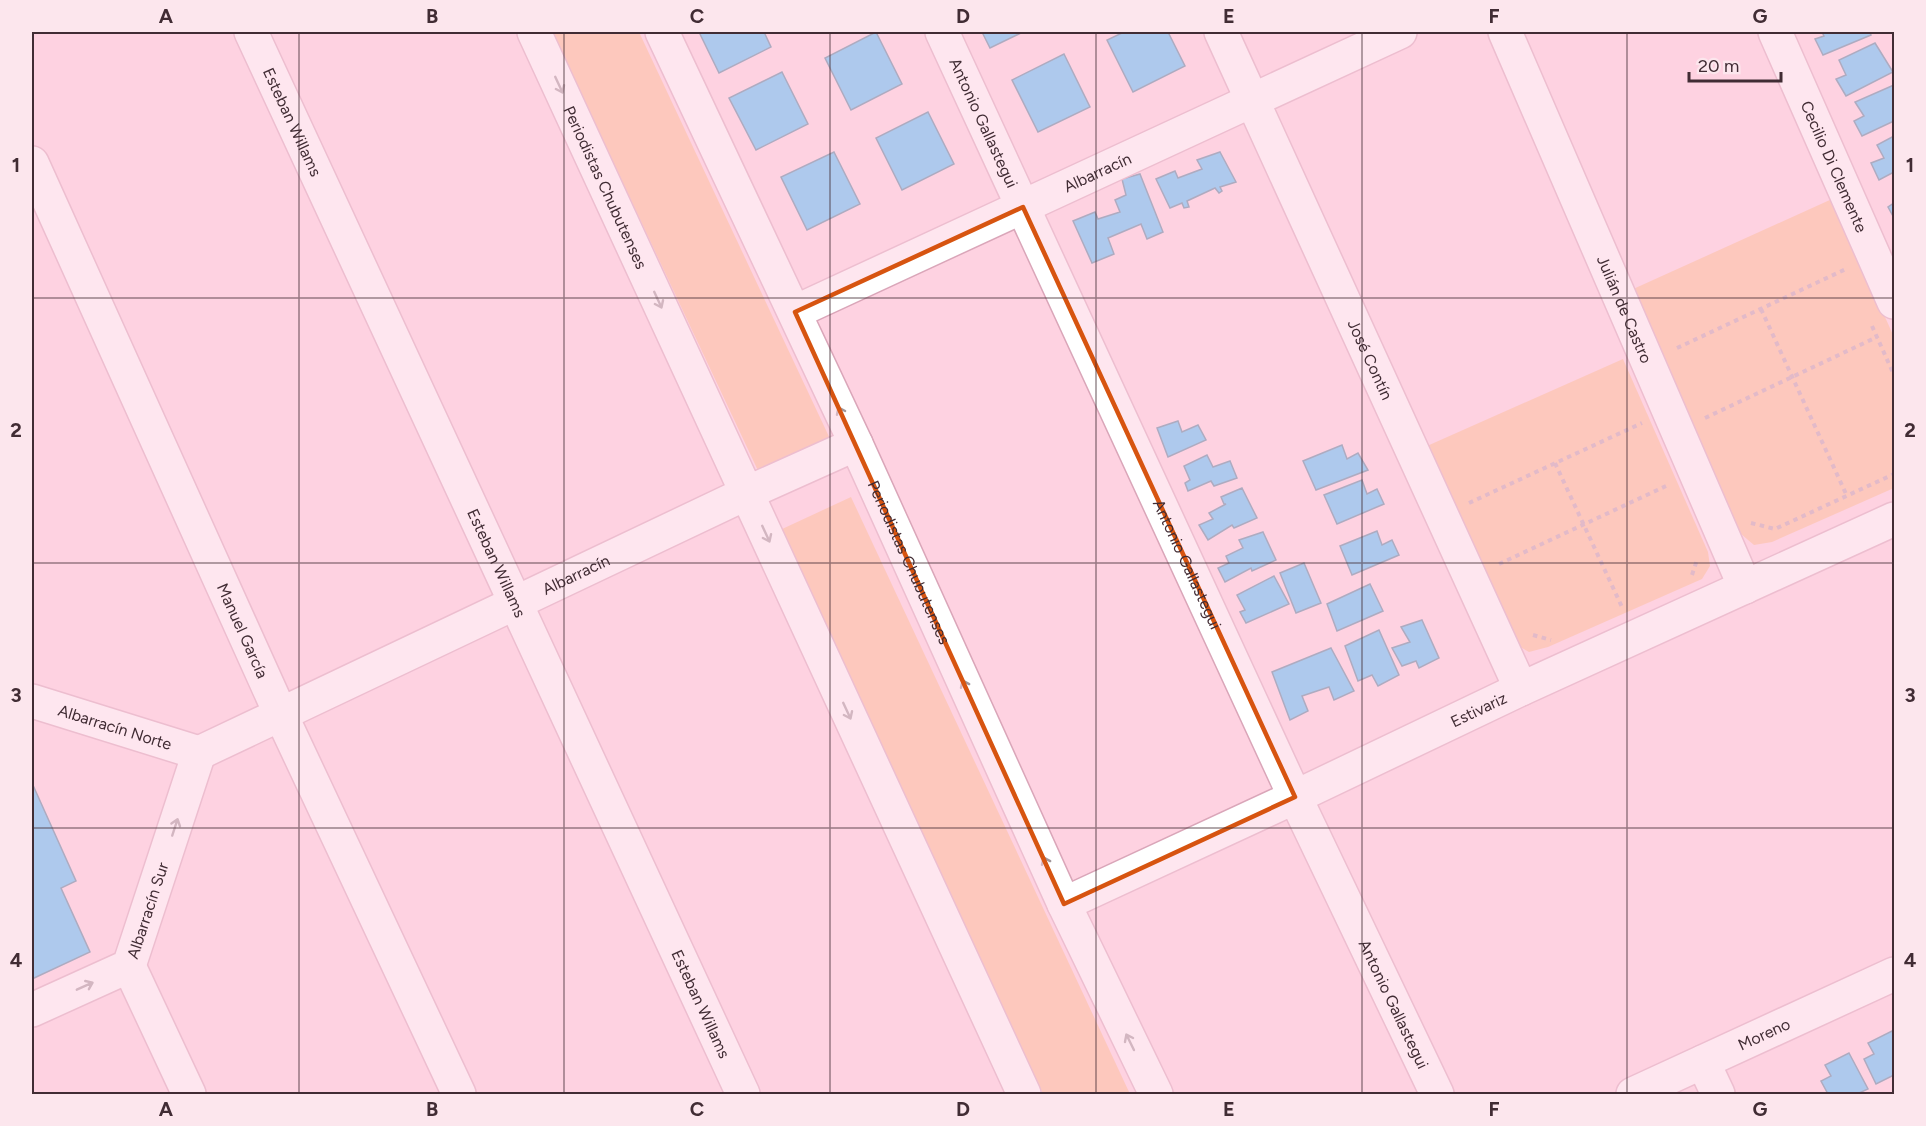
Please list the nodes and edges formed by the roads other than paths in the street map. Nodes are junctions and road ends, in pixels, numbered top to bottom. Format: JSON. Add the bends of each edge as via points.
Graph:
{"nodes":[{"id":1,"x":251,"y":32,"type":"edge"},
{"id":2,"x":534,"y":32,"type":"edge"},
{"id":3,"x":662,"y":32,"type":"edge"},
{"id":4,"x":942,"y":32,"type":"edge"},
{"id":5,"x":1221,"y":32,"type":"edge"},
{"id":6,"x":1400,"y":32,"type":"edge"},
{"id":7,"x":1505,"y":32,"type":"edge"},
{"id":8,"x":1775,"y":32,"type":"edge"},
{"id":9,"x":1252,"y":100,"type":"junction"},
{"id":10,"x":32,"y":163,"type":"edge"},
{"id":11,"x":1023,"y":207,"type":"junction"},
{"id":12,"x":1894,"y":302,"type":"edge"},
{"id":13,"x":795,"y":312,"type":"junction"},
{"id":14,"x":856,"y":444,"type":"junction"},
{"id":15,"x":747,"y":493,"type":"junction"},
{"id":16,"x":1894,"y":519,"type":"edge"},
{"id":17,"x":1745,"y":587,"type":"junction"},
{"id":18,"x":516,"y":604,"type":"junction"},
{"id":19,"x":1521,"y":689,"type":"junction"},
{"id":20,"x":32,"y":701,"type":"edge"},
{"id":21,"x":281,"y":715,"type":"junction"},
{"id":22,"x":199,"y":753,"type":"junction"},
{"id":23,"x":1295,"y":797,"type":"junction"},
{"id":24,"x":1064,"y":904,"type":"junction"},
{"id":25,"x":129,"y":966,"type":"junction"},
{"id":26,"x":1894,"y":974,"type":"edge"},
{"id":27,"x":32,"y":1010,"type":"edge"},
{"id":28,"x":1703,"y":1062,"type":"junction"},
{"id":29,"x":189,"y":1095,"type":"edge"},
{"id":30,"x":459,"y":1095,"type":"edge"},
{"id":31,"x":743,"y":1095,"type":"edge"},
{"id":32,"x":1024,"y":1095,"type":"edge"},
{"id":33,"x":1156,"y":1095,"type":"edge"},
{"id":34,"x":1437,"y":1095,"type":"edge"},
{"id":35,"x":1633,"y":1095,"type":"edge"},
{"id":36,"x":1718,"y":1095,"type":"edge"}],
"edges":[{"from":1,"to":18,"type":"street","name":"Esteban Willams"},
{"from":2,"to":15,"type":"street","name":"Periodistas Chubutenses","one_way":true},
{"from":3,"to":13,"type":"street","name":"Periodistas Chubutenses"},
{"from":4,"to":11,"type":"street","name":"Antonio Gallastegui"},
{"from":5,"to":9,"type":"street","name":"José Contín"},
{"from":6,"to":9,"type":"street","name":"Albarracín"},
{"from":7,"to":17,"type":"street","name":"Julián de Castro"},
{"from":8,"to":12,"type":"street","name":"Cecilio Di Clemente"},
{"from":9,"to":11,"type":"street","name":"Albarracín"},
{"from":9,"to":19,"type":"street","name":"José Contín"},
{"from":10,"to":21,"type":"street","name":"Manuel García"},
{"from":11,"to":13,"type":"street","name":"Albarracín"},
{"from":11,"to":23,"type":"street","name":"Antonio Gallastegui"},
{"from":14,"to":13,"type":"street","name":"Periodistas Chubutenses","one_way":true},
{"from":14,"to":15,"type":"street","name":"Albarracín"},
{"from":24,"to":14,"type":"street","name":"Periodistas Chubutenses","one_way":true},
{"from":15,"to":18,"type":"street","name":"Albarracín"},
{"from":15,"to":32,"type":"street","name":"Periodistas Chubutenses","one_way":true},
{"from":16,"to":17,"type":"street","name":"Estivariz"},
{"from":17,"to":19,"type":"street","name":"Estivariz"},
{"from":18,"to":21,"type":"street","name":"Albarracín"},
{"from":18,"to":31,"type":"street","name":"Esteban Willams"},
{"from":19,"to":23,"type":"street","name":"Estivariz"},
{"from":20,"to":22,"type":"street","name":"Albarracín Norte"},
{"from":21,"to":22,"type":"street","name":"Albarracín"},
{"from":21,"to":30,"type":"street","name":"Manuel García"},
{"from":25,"to":22,"type":"street","name":"Albarracín Sur","one_way":true},
{"from":23,"to":24,"type":"street","name":"Estivariz"},
{"from":23,"to":34,"type":"street","name":"Antonio Gallastegui"},
{"from":33,"to":24,"type":"street","name":"Periodistas Chubutenses","one_way":true},
{"from":27,"to":25,"type":"street","name":"Albarracín Sur","one_way":true},
{"from":25,"to":29,"type":"street"},
{"from":26,"to":28,"type":"street","name":"Moreno"},
{"from":28,"to":35,"type":"street","name":"Moreno"},
{"from":28,"to":36,"type":"street"}]}
